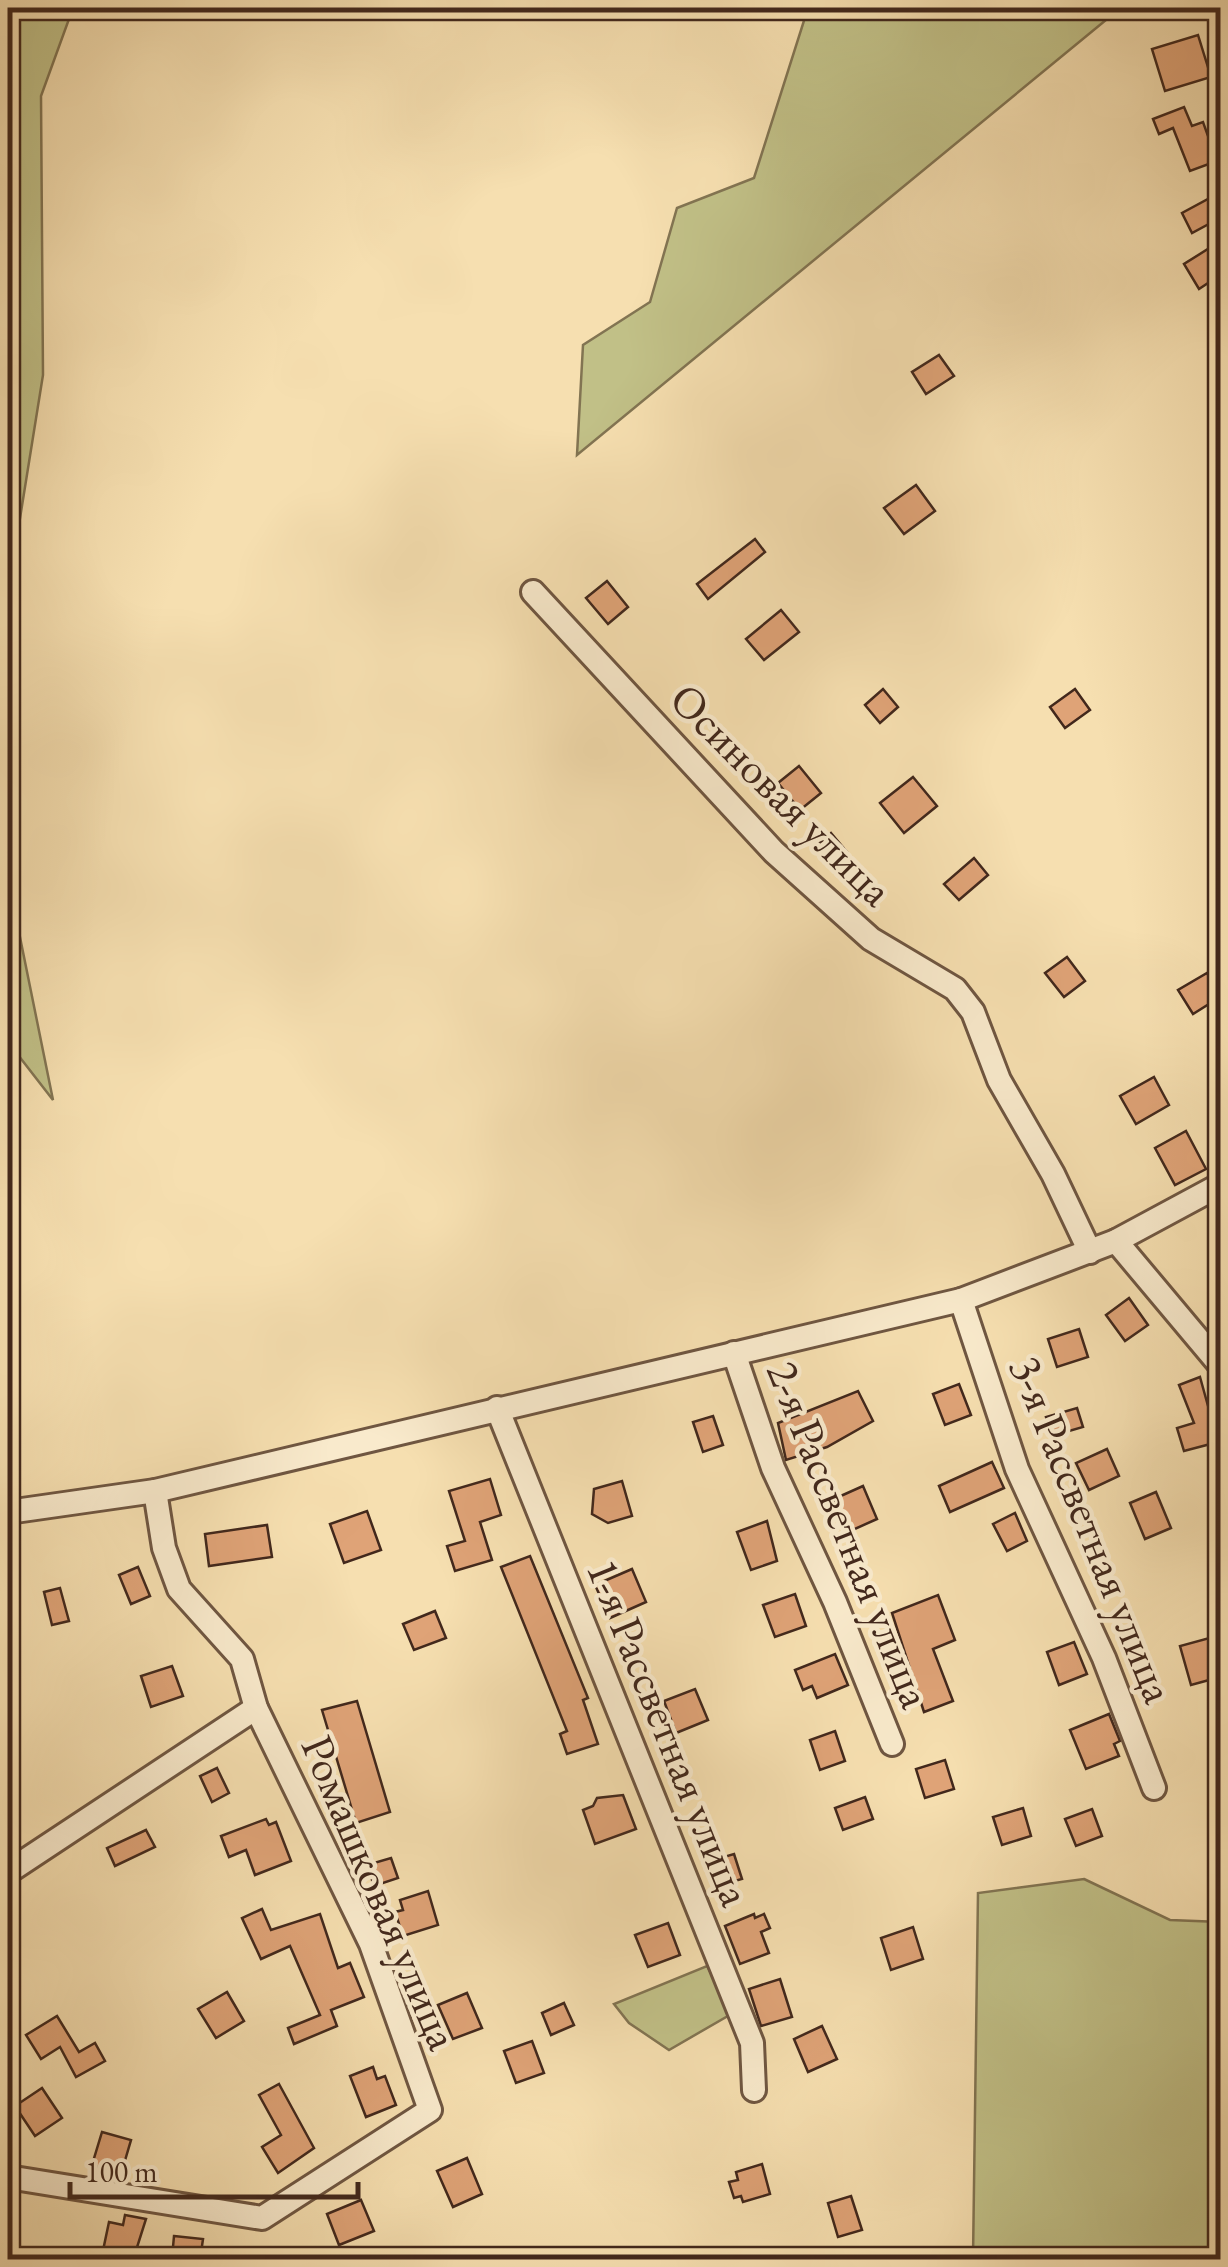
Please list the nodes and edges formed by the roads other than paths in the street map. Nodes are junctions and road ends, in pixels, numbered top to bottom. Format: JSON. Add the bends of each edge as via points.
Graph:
{"nodes":[{"id":1,"x":533,"y":592,"type":"dead end"},
{"id":2,"x":1220,"y":1185,"type":"edge"},
{"id":3,"x":1116,"y":1241,"type":"junction"},
{"id":4,"x":1090,"y":1252,"type":"junction"},
{"id":5,"x":961,"y":1300,"type":"junction"},
{"id":6,"x":734,"y":1353,"type":"junction"},
{"id":7,"x":1220,"y":1365,"type":"edge"},
{"id":8,"x":497,"y":1408,"type":"junction"},
{"id":9,"x":154,"y":1491,"type":"junction"},
{"id":10,"x":8,"y":1512,"type":"edge"},
{"id":11,"x":256,"y":1708,"type":"junction"},
{"id":12,"x":892,"y":1744,"type":"dead end"},
{"id":13,"x":1154,"y":1788,"type":"dead end"},
{"id":14,"x":8,"y":1872,"type":"edge"},
{"id":15,"x":754,"y":2090,"type":"dead end"},
{"id":16,"x":8,"y":2177,"type":"edge"}],
"edges":[{"from":1,"to":4,"type":"street","name":"Осиновая улица","via":[[774,852],[870,938],[955,989]]},
{"from":2,"to":3,"type":"street"},
{"from":3,"to":4,"type":"street"},
{"from":3,"to":7,"type":"street"},
{"from":4,"to":5,"type":"street"},
{"from":5,"to":6,"type":"street"},
{"from":5,"to":13,"type":"street","name":"3-я Рассветная улица","via":[[1017,1469],[1104,1658]]},
{"from":6,"to":8,"type":"street"},
{"from":6,"to":12,"type":"street","name":"2-я Рассветная улица","via":[[773,1468]]},
{"from":8,"to":9,"type":"street"},
{"from":8,"to":15,"type":"street","name":"1-я Рассветная улица","via":[[752,2043]]},
{"from":9,"to":10,"type":"street"},
{"from":9,"to":11,"type":"street","name":"Ромашковая улица","via":[[179,1589],[242,1659]]},
{"from":11,"to":14,"type":"street"},
{"from":11,"to":16,"type":"street","name":"Ромашковая улица","via":[[371,1944],[430,2110],[262,2218]]}]}
